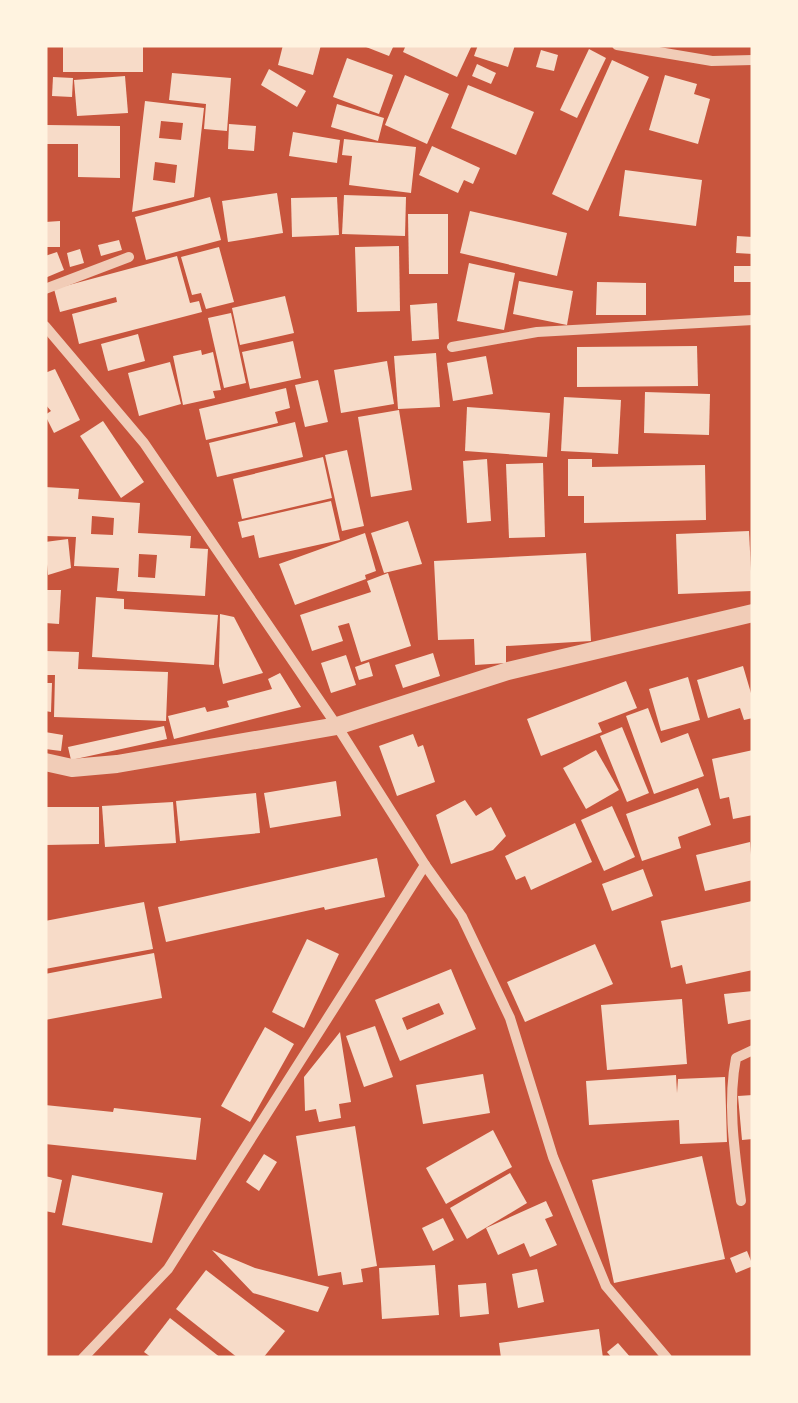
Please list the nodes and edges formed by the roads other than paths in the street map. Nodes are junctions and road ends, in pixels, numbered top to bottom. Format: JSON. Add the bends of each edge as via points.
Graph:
{"nodes":[{"id":1,"x":617,"y":45,"type":"edge"},
{"id":2,"x":753,"y":60,"type":"edge"},
{"id":3,"x":129,"y":258,"type":"dead end"},
{"id":4,"x":45,"y":289,"type":"edge"},
{"id":5,"x":753,"y":320,"type":"edge"},
{"id":6,"x":45,"y":326,"type":"edge"},
{"id":7,"x":452,"y":348,"type":"dead end"},
{"id":8,"x":753,"y":613,"type":"edge"},
{"id":9,"x":337,"y":726,"type":"junction"},
{"id":10,"x":45,"y":762,"type":"edge"},
{"id":11,"x":425,"y":865,"type":"junction"},
{"id":12,"x":753,"y":1050,"type":"edge"},
{"id":13,"x":741,"y":1202,"type":"dead end"},
{"id":14,"x":83,"y":1358,"type":"edge"},
{"id":15,"x":667,"y":1358,"type":"edge"}],
"edges":[{"from":1,"to":2,"type":"street","via":[[712,61]]},
{"from":3,"to":4,"type":"street"},
{"from":5,"to":7,"type":"street","via":[[536,332]]},
{"from":6,"to":9,"type":"street","via":[[144,443]]},
{"from":8,"to":9,"type":"street","via":[[508,671]]},
{"from":9,"to":10,"type":"street","via":[[118,764],[72,768]]},
{"from":9,"to":11,"type":"street"},
{"from":11,"to":14,"type":"street","via":[[168,1269]]},
{"from":11,"to":15,"type":"street","via":[[462,917],[497,986],[553,1157],[606,1286]]},
{"from":12,"to":13,"type":"street","via":[[736,1058],[733,1078]]}]}
